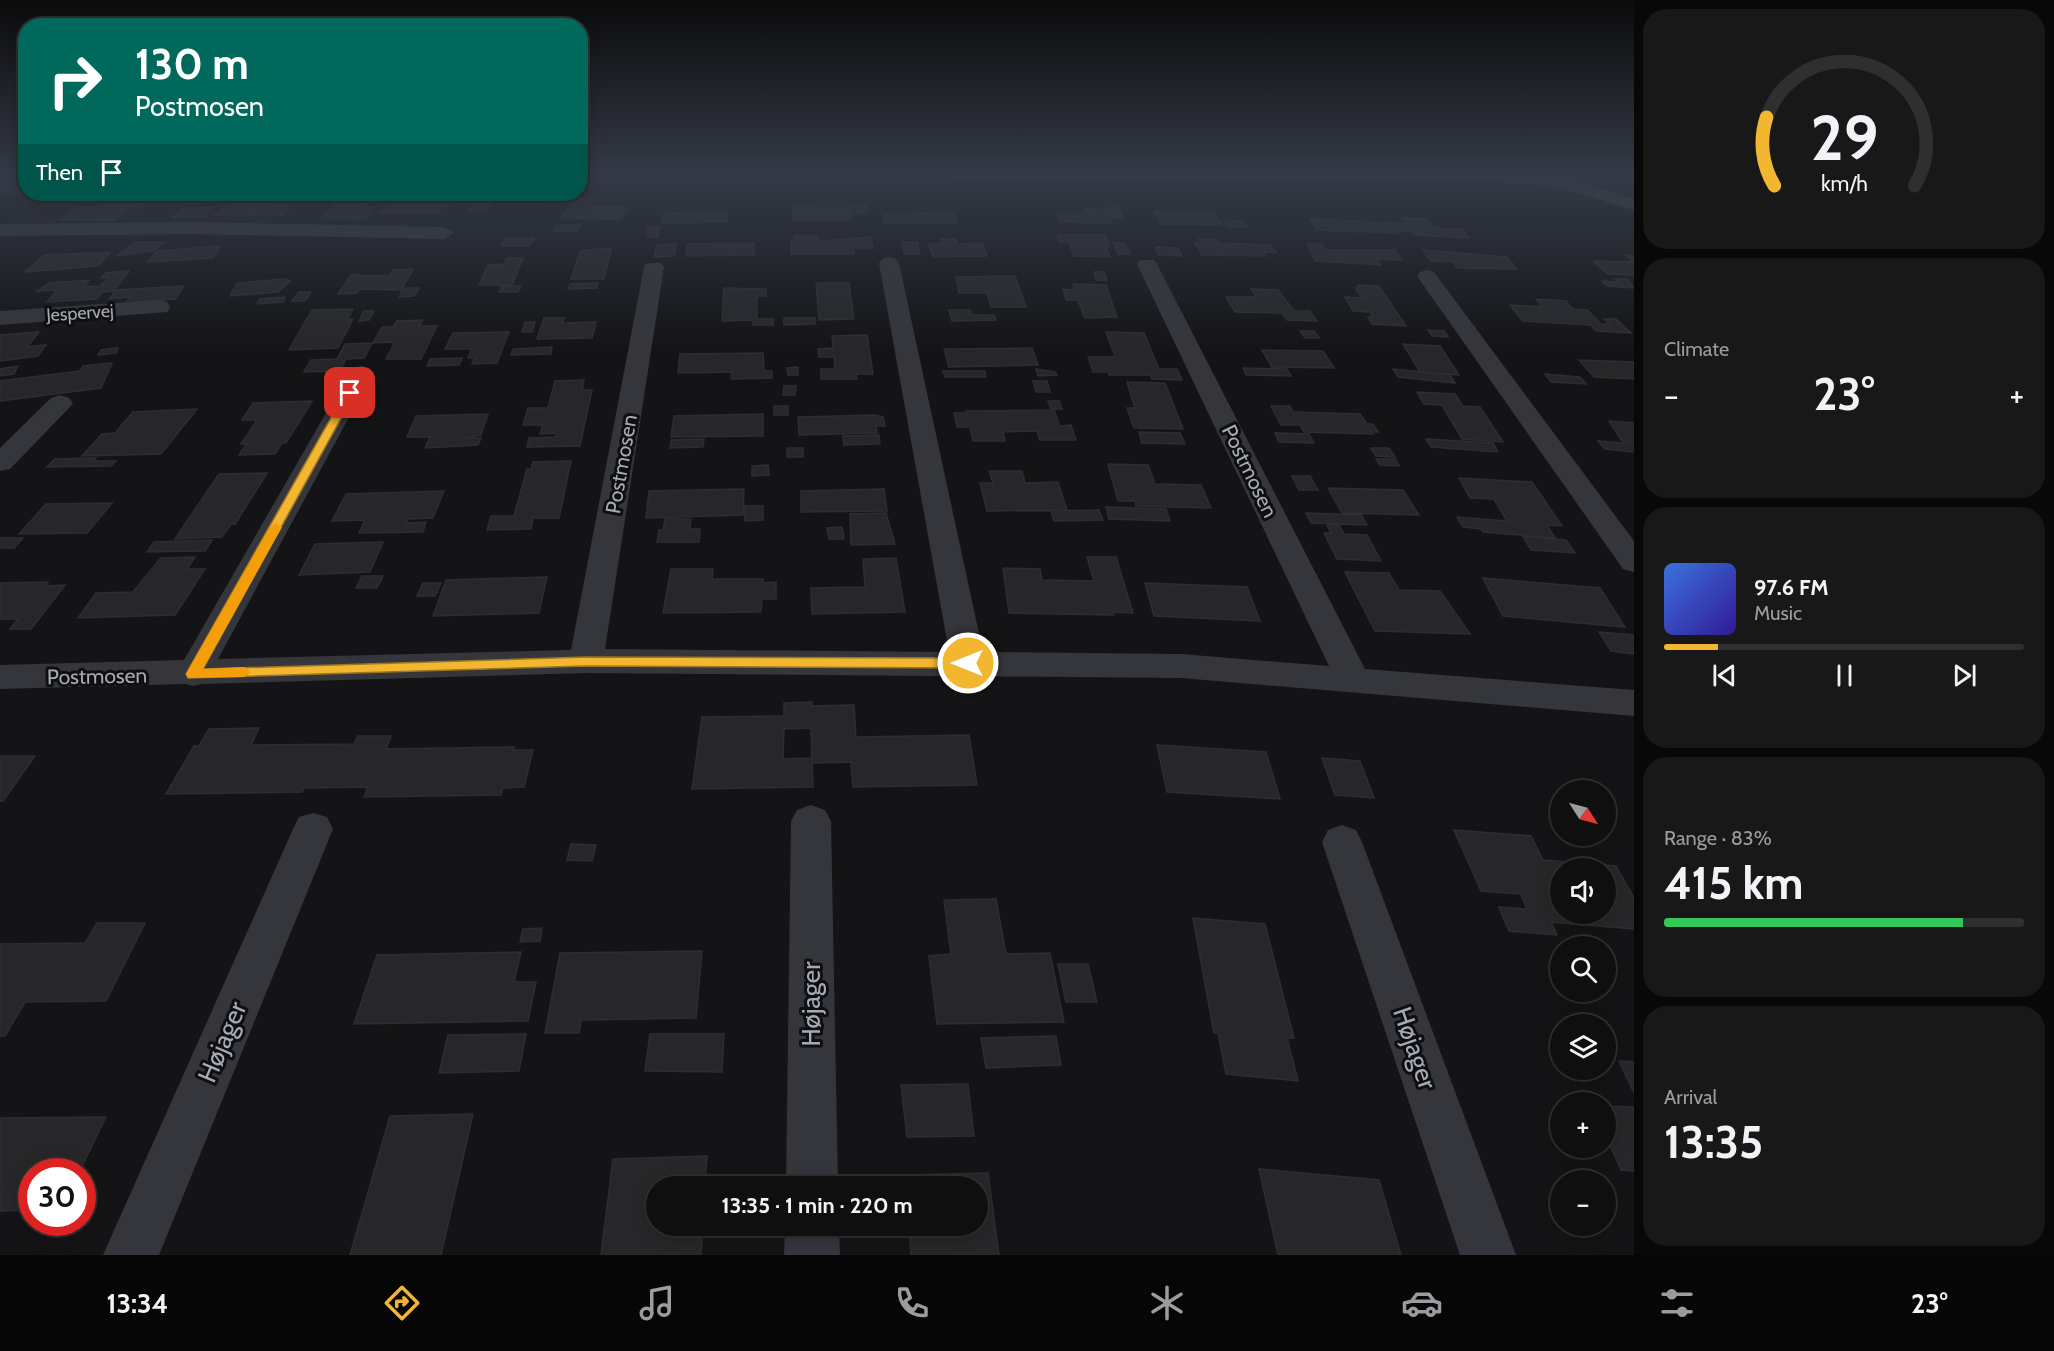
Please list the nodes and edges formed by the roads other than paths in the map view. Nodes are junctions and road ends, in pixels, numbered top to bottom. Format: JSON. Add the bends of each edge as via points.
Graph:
{"nodes":[{"id":1,"x":422,"y":233,"type":"edge"},
{"id":2,"x":444,"y":233,"type":"dead end"},
{"id":3,"x":889,"y":263,"type":"dead end"},
{"id":4,"x":1147,"y":264,"type":"dead end"},
{"id":5,"x":654,"y":267,"type":"dead end"},
{"id":6,"x":1427,"y":276,"type":"dead end"},
{"id":7,"x":159,"y":307,"type":"dead end"},
{"id":8,"x":0,"y":318,"type":"edge"},
{"id":9,"x":362,"y":373,"type":"dead end"},
{"id":10,"x":60,"y":403,"type":"dead end"},
{"id":11,"x":0,"y":464,"type":"edge"},
{"id":12,"x":1634,"y":562,"type":"edge"},
{"id":13,"x":586,"y":662,"type":"junction"},
{"id":14,"x":968,"y":663,"type":"junction"},
{"id":15,"x":193,"y":674,"type":"junction"},
{"id":16,"x":0,"y":677,"type":"edge"},
{"id":17,"x":1353,"y":679,"type":"junction"},
{"id":18,"x":1634,"y":703,"type":"edge"},
{"id":19,"x":811,"y":821,"type":"dead end"},
{"id":20,"x":313,"y":829,"type":"dead end"},
{"id":21,"x":1342,"y":842,"type":"dead end"},
{"id":22,"x":812,"y":1176,"type":"edge"},
{"id":23,"x":812,"y":1236,"type":"edge"},
{"id":24,"x":131,"y":1255,"type":"edge"},
{"id":25,"x":812,"y":1255,"type":"edge"},
{"id":26,"x":1488,"y":1255,"type":"edge"}],
"edges":[{"from":1,"to":2,"type":"street"},
{"from":3,"to":14,"type":"street"},
{"from":4,"to":17,"type":"street","name":"Postmosen"},
{"from":5,"to":13,"type":"street","name":"Postmosen"},
{"from":6,"to":12,"type":"street"},
{"from":7,"to":8,"type":"street","name":"Jespervej"},
{"from":9,"to":15,"type":"street"},
{"from":10,"to":11,"type":"street"},
{"from":13,"to":14,"type":"street","name":"Postmosen"},
{"from":13,"to":15,"type":"street","name":"Postmosen"},
{"from":14,"to":17,"type":"street","name":"Postmosen","via":[[1181,666]]},
{"from":15,"to":16,"type":"street","name":"Postmosen"},
{"from":17,"to":18,"type":"street","name":"Postmosen"},
{"from":19,"to":22,"type":"street","name":"Højager"},
{"from":20,"to":24,"type":"street","name":"Højager"},
{"from":21,"to":26,"type":"street","name":"Højager"},
{"from":23,"to":25,"type":"street"}]}
